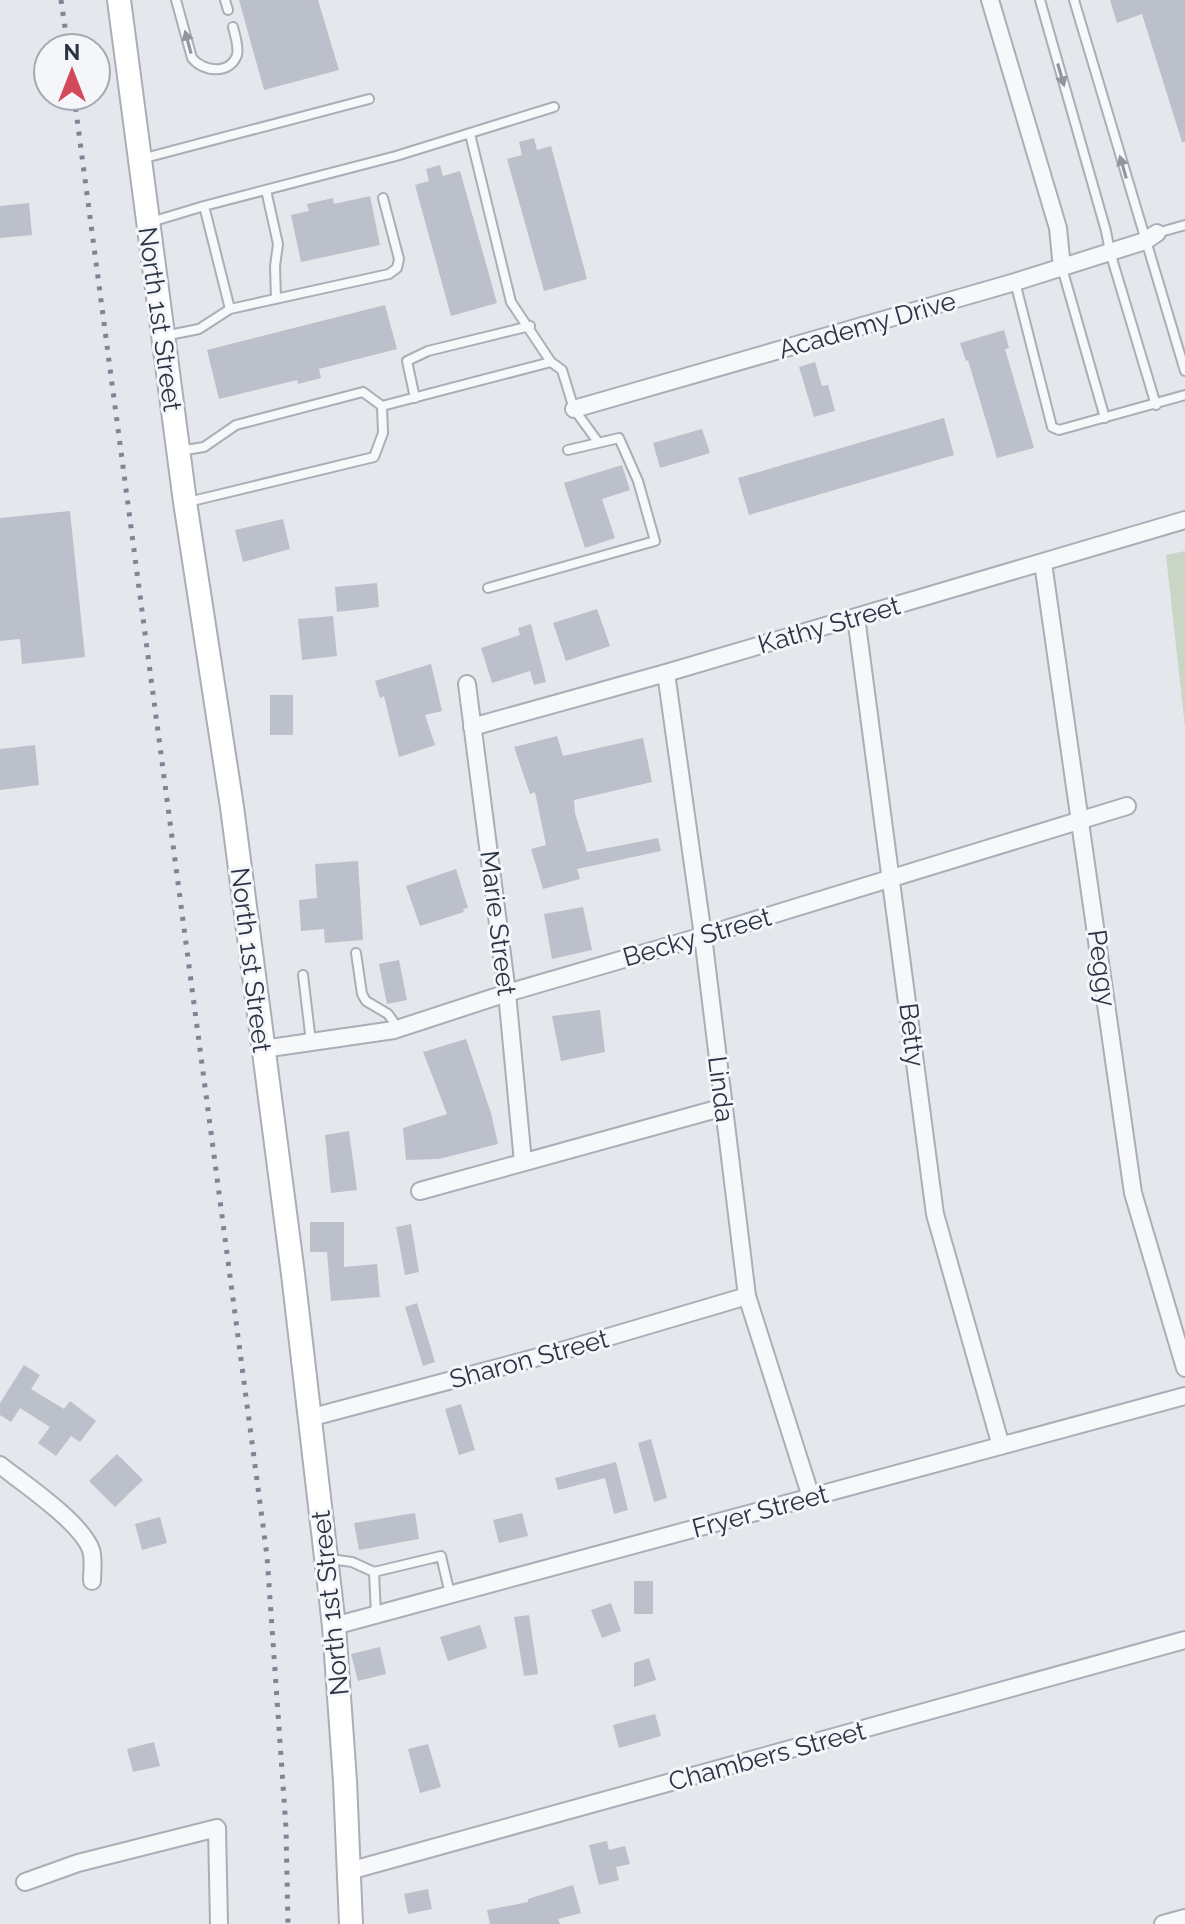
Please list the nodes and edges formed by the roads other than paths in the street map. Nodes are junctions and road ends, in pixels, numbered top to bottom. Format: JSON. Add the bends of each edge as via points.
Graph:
{"nodes":[{"id":1,"x":119,"y":0,"type":"edge"},
{"id":2,"x":176,"y":0,"type":"edge"},
{"id":3,"x":225,"y":0,"type":"edge"},
{"id":4,"x":990,"y":0,"type":"edge"},
{"id":5,"x":1040,"y":0,"type":"edge"},
{"id":6,"x":1074,"y":0,"type":"edge"},
{"id":7,"x":228,"y":10,"type":"dead end"},
{"id":8,"x":233,"y":27,"type":"dead end"},
{"id":9,"x":369,"y":99,"type":"dead end"},
{"id":10,"x":554,"y":107,"type":"dead end"},
{"id":11,"x":470,"y":134,"type":"junction"},
{"id":12,"x":140,"y":159,"type":"junction"},
{"id":13,"x":266,"y":190,"type":"junction"},
{"id":14,"x":383,"y":198,"type":"dead end"},
{"id":15,"x":204,"y":206,"type":"junction"},
{"id":16,"x":147,"y":223,"type":"junction"},
{"id":17,"x":1185,"y":225,"type":"edge"},
{"id":18,"x":1151,"y":237,"type":"junction"},
{"id":19,"x":1110,"y":252,"type":"junction"},
{"id":20,"x":1062,"y":268,"type":"junction"},
{"id":21,"x":1015,"y":282,"type":"junction"},
{"id":22,"x":276,"y":299,"type":"junction"},
{"id":23,"x":230,"y":309,"type":"junction"},
{"id":24,"x":530,"y":326,"type":"junction"},
{"id":25,"x":163,"y":336,"type":"junction"},
{"id":26,"x":551,"y":362,"type":"junction"},
{"id":27,"x":1185,"y":371,"type":"edge"},
{"id":28,"x":1185,"y":395,"type":"edge"},
{"id":29,"x":415,"y":398,"type":"junction"},
{"id":30,"x":1156,"y":405,"type":"junction"},
{"id":31,"x":382,"y":406,"type":"junction"},
{"id":32,"x":574,"y":409,"type":"junction"},
{"id":33,"x":1105,"y":418,"type":"junction"},
{"id":34,"x":598,"y":442,"type":"junction"},
{"id":35,"x":568,"y":450,"type":"dead end"},
{"id":36,"x":178,"y":451,"type":"junction"},
{"id":37,"x":185,"y":502,"type":"junction"},
{"id":38,"x":1185,"y":520,"type":"edge"},
{"id":39,"x":1043,"y":563,"type":"junction"},
{"id":40,"x":488,"y":588,"type":"dead end"},
{"id":41,"x":856,"y":617,"type":"junction"},
{"id":42,"x":666,"y":673,"type":"junction"},
{"id":43,"x":467,"y":684,"type":"dead end"},
{"id":44,"x":472,"y":727,"type":"junction"},
{"id":45,"x":1127,"y":806,"type":"dead end"},
{"id":46,"x":1081,"y":818,"type":"junction"},
{"id":47,"x":892,"y":879,"type":"junction"},
{"id":48,"x":703,"y":936,"type":"junction"},
{"id":49,"x":356,"y":953,"type":"dead end"},
{"id":50,"x":303,"y":975,"type":"dead end"},
{"id":51,"x":507,"y":993,"type":"junction"},
{"id":52,"x":398,"y":1028,"type":"junction"},
{"id":53,"x":311,"y":1042,"type":"junction"},
{"id":54,"x":263,"y":1049,"type":"junction"},
{"id":55,"x":724,"y":1107,"type":"junction"},
{"id":56,"x":523,"y":1162,"type":"junction"},
{"id":57,"x":420,"y":1191,"type":"dead end"},
{"id":58,"x":747,"y":1296,"type":"junction"},
{"id":59,"x":1185,"y":1368,"type":"edge"},
{"id":60,"x":1185,"y":1396,"type":"edge"},
{"id":61,"x":309,"y":1418,"type":"junction"},
{"id":62,"x":1001,"y":1446,"type":"junction"},
{"id":63,"x":0,"y":1465,"type":"edge"},
{"id":64,"x":811,"y":1497,"type":"junction"},
{"id":65,"x":326,"y":1559,"type":"junction"},
{"id":66,"x":374,"y":1572,"type":"junction"},
{"id":67,"x":92,"y":1581,"type":"dead end"},
{"id":68,"x":450,"y":1595,"type":"junction"},
{"id":69,"x":376,"y":1615,"type":"junction"},
{"id":70,"x":334,"y":1626,"type":"junction"},
{"id":71,"x":1185,"y":1640,"type":"edge"},
{"id":72,"x":349,"y":1871,"type":"junction"},
{"id":73,"x":25,"y":1882,"type":"dead end"},
{"id":74,"x":1185,"y":1918,"type":"edge"},
{"id":75,"x":219,"y":1924,"type":"edge"},
{"id":76,"x":351,"y":1924,"type":"edge"},
{"id":77,"x":1163,"y":1924,"type":"edge"}],
"edges":[{"from":1,"to":12,"type":"street","name":"North 1st Street"},
{"from":8,"to":2,"type":"lane","one_way":true,"via":[[237,47],[230,64],[208,70],[198,66]]},
{"from":3,"to":7,"type":"lane"},
{"from":4,"to":20,"type":"street","via":[[1058,228]]},
{"from":5,"to":19,"type":"lane","one_way":true},
{"from":18,"to":6,"type":"lane","one_way":true},
{"from":9,"to":12,"type":"lane"},
{"from":10,"to":11,"type":"lane"},
{"from":11,"to":13,"type":"lane"},
{"from":11,"to":24,"type":"lane","via":[[511,302]]},
{"from":12,"to":16,"type":"street","name":"North 1st Street"},
{"from":13,"to":15,"type":"lane"},
{"from":13,"to":22,"type":"lane","via":[[278,244]]},
{"from":14,"to":22,"type":"lane","via":[[397,268]]},
{"from":15,"to":16,"type":"lane"},
{"from":15,"to":23,"type":"lane"},
{"from":16,"to":25,"type":"street","name":"North 1st Street"},
{"from":17,"to":18,"type":"lane"},
{"from":18,"to":19,"type":"street","name":"Academy Drive"},
{"from":18,"to":27,"type":"lane"},
{"from":19,"to":20,"type":"street","name":"Academy Drive"},
{"from":19,"to":30,"type":"lane"},
{"from":20,"to":21,"type":"street","name":"Academy Drive"},
{"from":20,"to":33,"type":"lane"},
{"from":21,"to":32,"type":"street","name":"Academy Drive"},
{"from":21,"to":33,"type":"lane","via":[[1052,427],[1059,430]]},
{"from":22,"to":23,"type":"lane"},
{"from":23,"to":25,"type":"lane","via":[[199,329]]},
{"from":24,"to":26,"type":"lane"},
{"from":24,"to":29,"type":"lane","via":[[407,361]]},
{"from":25,"to":36,"type":"street","name":"North 1st Street"},
{"from":26,"to":29,"type":"lane"},
{"from":26,"to":32,"type":"lane","via":[[562,370]]},
{"from":28,"to":30,"type":"lane"},
{"from":29,"to":31,"type":"lane"},
{"from":30,"to":33,"type":"lane"},
{"from":31,"to":36,"type":"lane","via":[[363,392],[236,425],[204,447]]},
{"from":31,"to":37,"type":"lane","via":[[383,433],[374,457]]},
{"from":32,"to":34,"type":"lane"},
{"from":34,"to":35,"type":"lane"},
{"from":34,"to":40,"type":"lane","via":[[619,438],[655,541]]},
{"from":36,"to":37,"type":"street","name":"North 1st Street"},
{"from":37,"to":54,"type":"street","name":"North 1st Street"},
{"from":38,"to":39,"type":"street","name":"Kathy Street"},
{"from":39,"to":41,"type":"street","name":"Kathy Street"},
{"from":39,"to":46,"type":"street","name":"Peggy"},
{"from":41,"to":42,"type":"street","name":"Kathy Street"},
{"from":41,"to":47,"type":"street","name":"Betty"},
{"from":42,"to":44,"type":"street","name":"Kathy Street"},
{"from":42,"to":48,"type":"street","name":"Linda"},
{"from":43,"to":44,"type":"street","name":"Marie Street"},
{"from":44,"to":51,"type":"street","name":"Marie Street"},
{"from":45,"to":46,"type":"street","name":"Becky Street"},
{"from":46,"to":47,"type":"street","name":"Becky Street"},
{"from":46,"to":59,"type":"street","name":"Peggy","via":[[1133,1193]]},
{"from":47,"to":48,"type":"street","name":"Becky Street"},
{"from":47,"to":62,"type":"street","name":"Betty","via":[[935,1214]]},
{"from":48,"to":51,"type":"street","name":"Becky Street"},
{"from":48,"to":55,"type":"street","name":"Linda"},
{"from":49,"to":52,"type":"lane","via":[[362,994]]},
{"from":50,"to":53,"type":"lane"},
{"from":51,"to":52,"type":"street","name":"Becky Street"},
{"from":51,"to":56,"type":"street","name":"Marie Street"},
{"from":52,"to":53,"type":"street","name":"Becky Street"},
{"from":53,"to":54,"type":"street","name":"Becky Street"},
{"from":54,"to":61,"type":"street","name":"North 1st Street"},
{"from":55,"to":56,"type":"street"},
{"from":55,"to":58,"type":"street","name":"Linda"},
{"from":56,"to":57,"type":"street"},
{"from":58,"to":61,"type":"street","name":"Sharon Street"},
{"from":58,"to":64,"type":"street","name":"Linda"},
{"from":60,"to":62,"type":"street","name":"Fryer Street"},
{"from":61,"to":65,"type":"street","name":"North 1st Street"},
{"from":62,"to":64,"type":"street","name":"Fryer Street"},
{"from":63,"to":67,"type":"street","via":[[86,1540],[92,1552]]},
{"from":64,"to":68,"type":"street","name":"Fryer Street"},
{"from":65,"to":66,"type":"lane"},
{"from":65,"to":70,"type":"street","name":"North 1st Street"},
{"from":66,"to":68,"type":"lane","via":[[441,1556]]},
{"from":66,"to":69,"type":"lane"},
{"from":68,"to":69,"type":"street","name":"Fryer Street"},
{"from":69,"to":70,"type":"street","name":"Fryer Street"},
{"from":70,"to":72,"type":"street","name":"North 1st Street"},
{"from":71,"to":72,"type":"street","name":"Chambers Street"},
{"from":72,"to":76,"type":"street","name":"North 1st Street"},
{"from":73,"to":75,"type":"street","via":[[217,1828]]},
{"from":74,"to":77,"type":"street"}]}
